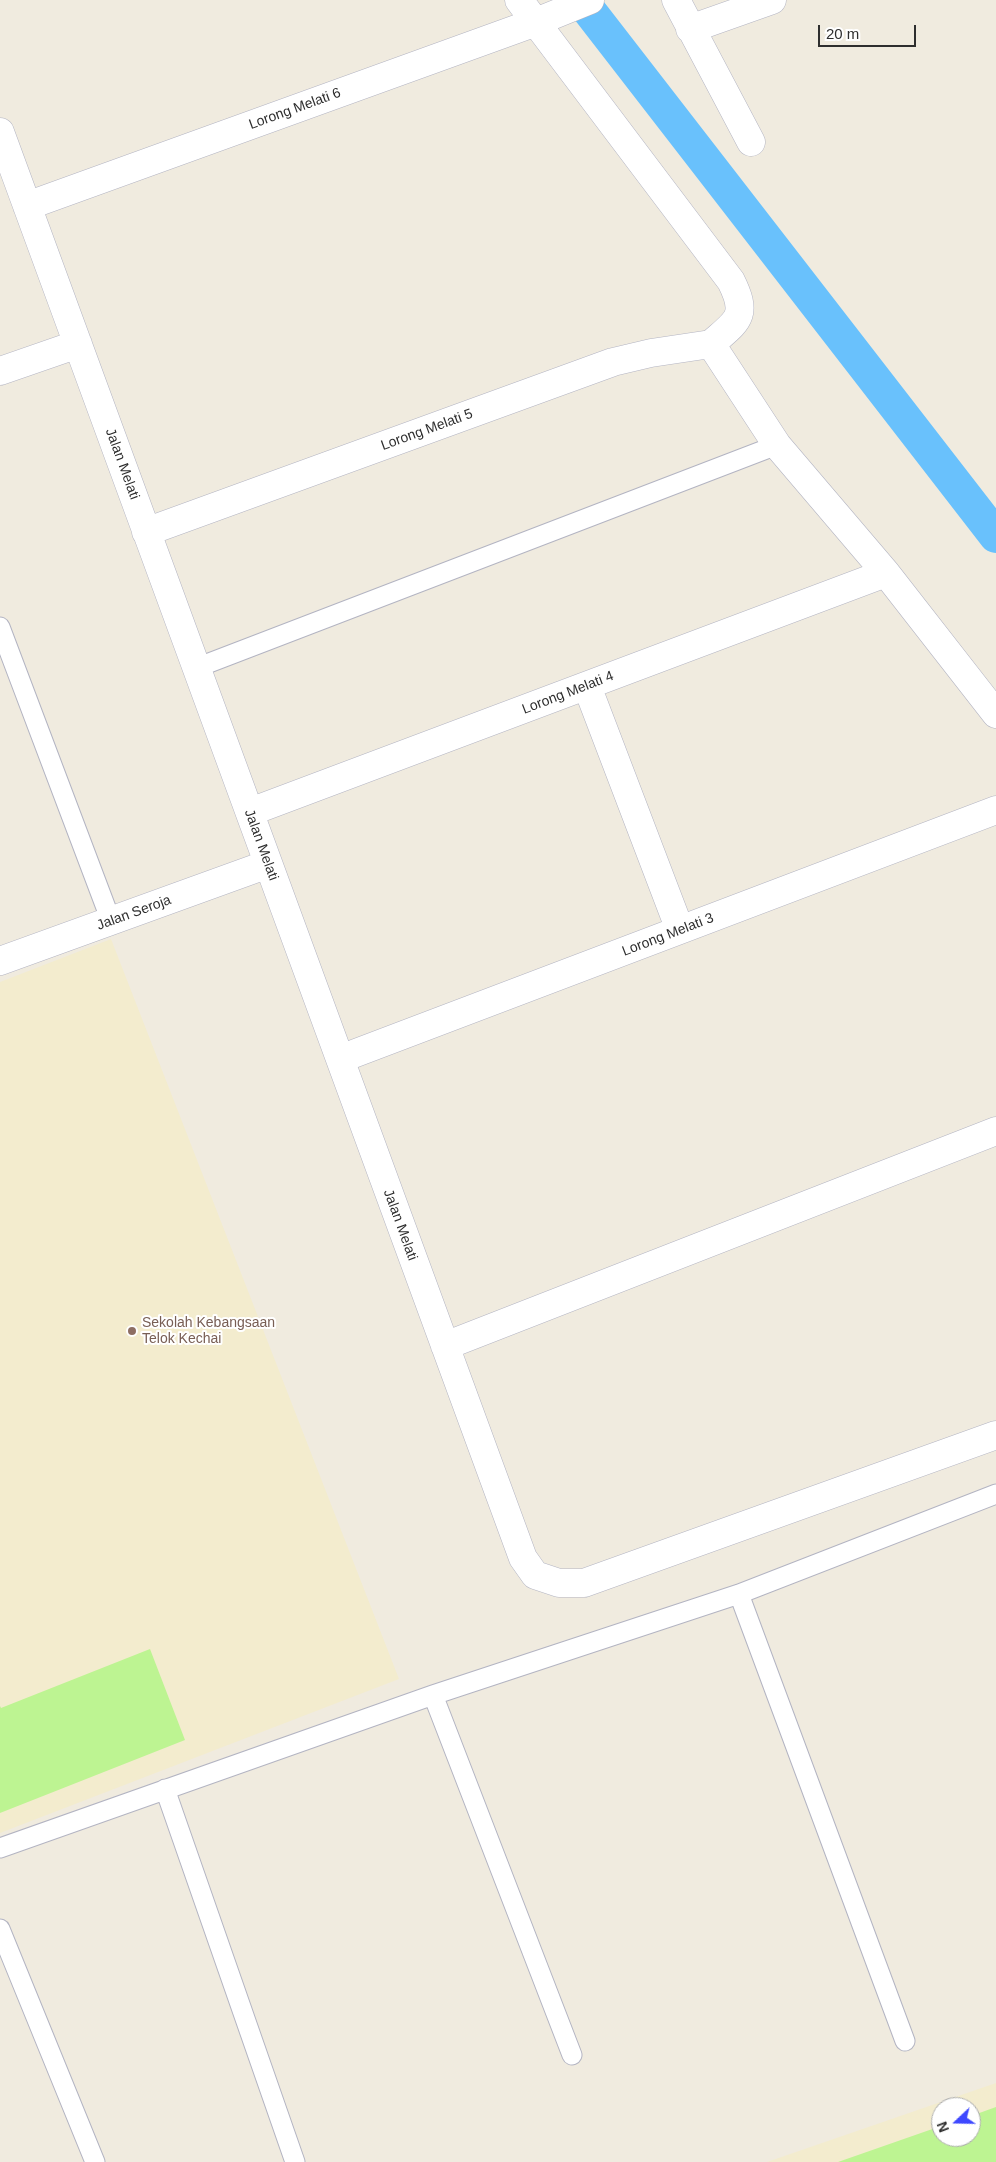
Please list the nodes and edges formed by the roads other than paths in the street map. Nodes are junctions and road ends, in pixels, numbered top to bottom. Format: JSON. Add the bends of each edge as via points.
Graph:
{"nodes":[{"id":1,"x":520,"y":0,"type":"edge"},
{"id":2,"x":590,"y":0,"type":"edge"},
{"id":3,"x":676,"y":0,"type":"edge"},
{"id":4,"x":772,"y":0,"type":"edge"},
{"id":5,"x":536,"y":22,"type":"junction"},
{"id":6,"x":690,"y":29,"type":"junction"},
{"id":7,"x":0,"y":132,"type":"edge"},
{"id":8,"x":751,"y":142,"type":"dead end"},
{"id":9,"x":27,"y":206,"type":"junction"},
{"id":10,"x":78,"y":344,"type":"junction"},
{"id":11,"x":711,"y":344,"type":"junction"},
{"id":12,"x":0,"y":371,"type":"edge"},
{"id":13,"x":777,"y":445,"type":"junction"},
{"id":14,"x":146,"y":532,"type":"junction"},
{"id":15,"x":886,"y":573,"type":"junction"},
{"id":16,"x":0,"y":627,"type":"edge"},
{"id":17,"x":196,"y":668,"type":"junction"},
{"id":18,"x":587,"y":686,"type":"junction"},
{"id":19,"x":996,"y":714,"type":"edge"},
{"id":20,"x":996,"y":810,"type":"edge"},
{"id":21,"x":250,"y":812,"type":"junction"},
{"id":22,"x":268,"y":864,"type":"junction"},
{"id":23,"x":111,"y":921,"type":"junction"},
{"id":24,"x":680,"y":930,"type":"junction"},
{"id":25,"x":0,"y":961,"type":"edge"},
{"id":26,"x":340,"y":1059,"type":"junction"},
{"id":27,"x":996,"y":1131,"type":"edge"},
{"id":28,"x":445,"y":1346,"type":"junction"},
{"id":29,"x":996,"y":1435,"type":"edge"},
{"id":30,"x":996,"y":1494,"type":"edge"},
{"id":31,"x":739,"y":1594,"type":"junction"},
{"id":32,"x":433,"y":1695,"type":"junction"},
{"id":33,"x":165,"y":1789,"type":"junction"},
{"id":34,"x":0,"y":1848,"type":"edge"},
{"id":35,"x":0,"y":1930,"type":"edge"},
{"id":36,"x":905,"y":2041,"type":"dead end"},
{"id":37,"x":572,"y":2054,"type":"dead end"},
{"id":38,"x":95,"y":2162,"type":"edge"},
{"id":39,"x":295,"y":2162,"type":"edge"}],
"edges":[{"from":1,"to":5,"type":"street"},
{"from":2,"to":5,"type":"street","name":"Lorong Melati 6"},
{"from":3,"to":6,"type":"street"},
{"from":4,"to":6,"type":"street"},
{"from":5,"to":9,"type":"street","name":"Lorong Melati 6"},
{"from":5,"to":11,"type":"street","via":[[731,281],[741,309],[735,322]]},
{"from":6,"to":8,"type":"street"},
{"from":7,"to":9,"type":"street","name":"Jalan Melati"},
{"from":9,"to":10,"type":"street","name":"Jalan Melati"},
{"from":10,"to":12,"type":"street"},
{"from":10,"to":14,"type":"street","name":"Jalan Melati"},
{"from":11,"to":13,"type":"street"},
{"from":11,"to":14,"type":"street","name":"Lorong Melati 5","via":[[651,352],[613,362]]},
{"from":13,"to":15,"type":"street"},
{"from":13,"to":17,"type":"lane"},
{"from":14,"to":17,"type":"street","name":"Jalan Melati"},
{"from":15,"to":18,"type":"street","name":"Lorong Melati 4"},
{"from":15,"to":19,"type":"street"},
{"from":16,"to":23,"type":"lane"},
{"from":17,"to":21,"type":"street","name":"Jalan Melati"},
{"from":18,"to":21,"type":"street","name":"Lorong Melati 4"},
{"from":18,"to":24,"type":"street"},
{"from":20,"to":24,"type":"street","name":"Lorong Melati 3"},
{"from":21,"to":22,"type":"street","name":"Jalan Melati"},
{"from":22,"to":23,"type":"street","name":"Jalan Seroja"},
{"from":22,"to":26,"type":"street","name":"Jalan Melati"},
{"from":23,"to":25,"type":"street","name":"Jalan Seroja"},
{"from":24,"to":26,"type":"street","name":"Lorong Melati 3"},
{"from":26,"to":28,"type":"street","name":"Jalan Melati"},
{"from":27,"to":28,"type":"street"},
{"from":28,"to":29,"type":"street","name":"Jalan Melati","via":[[522,1558],[535,1575],[559,1583],[584,1583]]},
{"from":30,"to":31,"type":"lane"},
{"from":31,"to":32,"type":"lane"},
{"from":31,"to":36,"type":"lane"},
{"from":32,"to":33,"type":"lane"},
{"from":32,"to":37,"type":"lane"},
{"from":33,"to":34,"type":"lane"},
{"from":33,"to":39,"type":"lane"},
{"from":35,"to":38,"type":"lane"}]}
